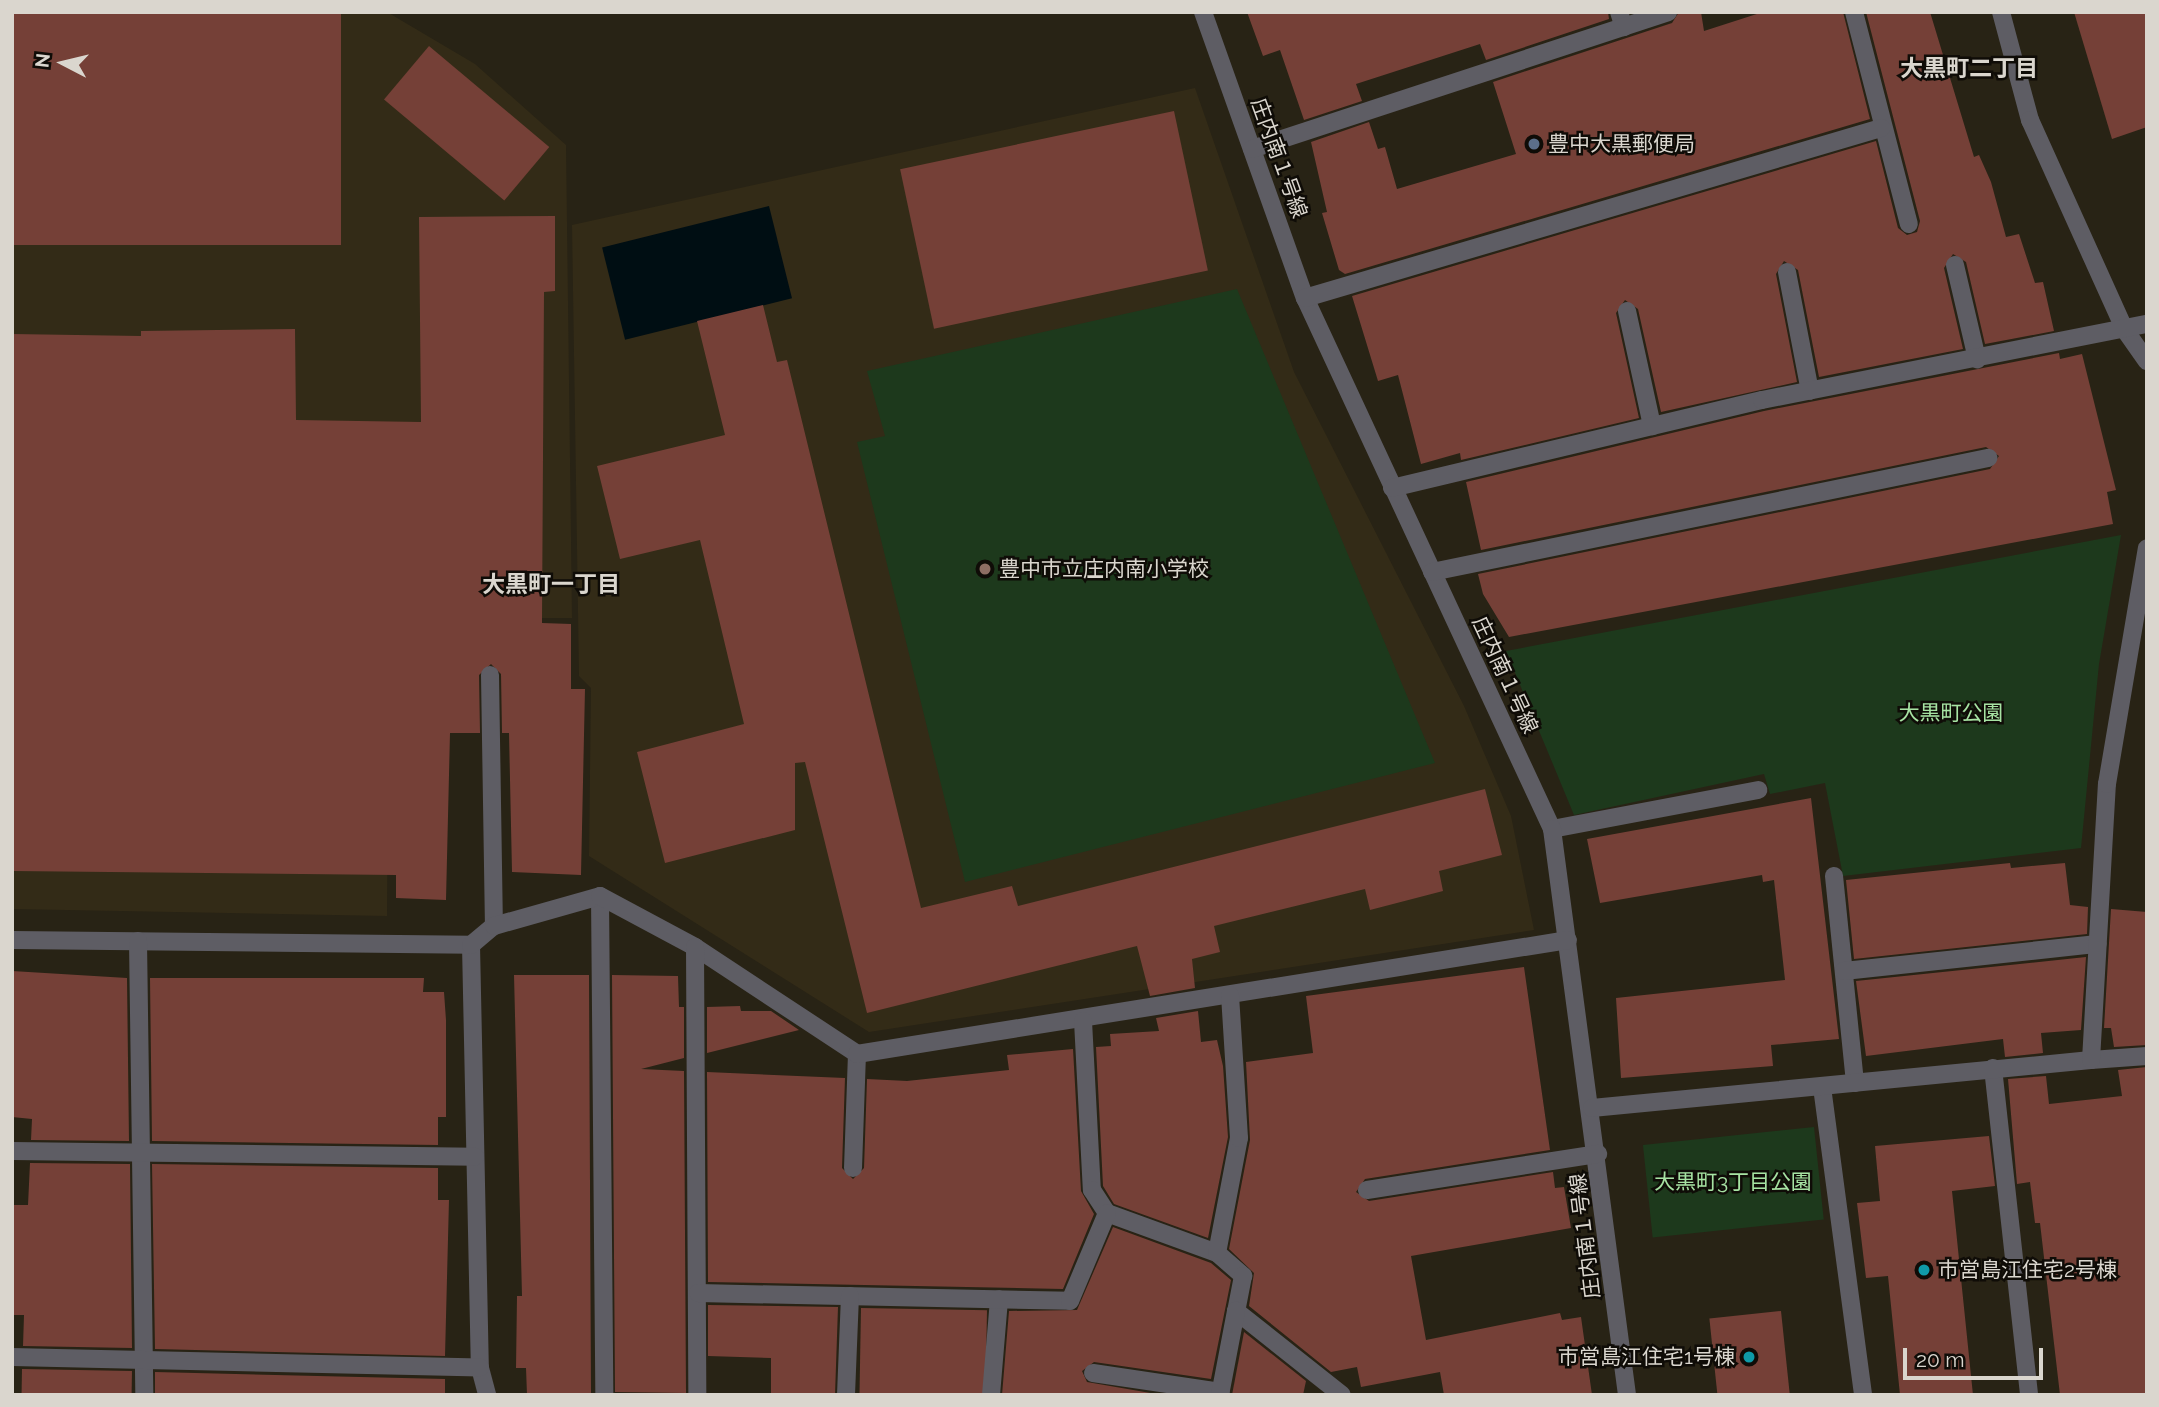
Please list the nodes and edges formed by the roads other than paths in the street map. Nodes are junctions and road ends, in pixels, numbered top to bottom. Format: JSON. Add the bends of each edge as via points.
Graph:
{"nodes":[{"id":1,"x":1203,"y":12,"type":"edge"},
{"id":2,"x":1668,"y":12,"type":"edge"},
{"id":3,"x":1854,"y":12,"type":"edge"},
{"id":4,"x":2001,"y":12,"type":"edge"},
{"id":5,"x":1621,"y":20,"type":"edge"},
{"id":6,"x":1881,"y":128,"type":"junction"},
{"id":7,"x":1252,"y":149,"type":"junction"},
{"id":8,"x":1909,"y":224,"type":"dead end"},
{"id":9,"x":1955,"y":265,"type":"dead end"},
{"id":10,"x":1787,"y":272,"type":"dead end"},
{"id":11,"x":1305,"y":298,"type":"junction"},
{"id":12,"x":1627,"y":311,"type":"dead end"},
{"id":13,"x":2147,"y":324,"type":"edge"},
{"id":14,"x":2125,"y":330,"type":"junction"},
{"id":15,"x":1977,"y":359,"type":"junction"},
{"id":16,"x":2147,"y":361,"type":"edge"},
{"id":17,"x":1810,"y":391,"type":"junction"},
{"id":18,"x":1652,"y":426,"type":"junction"},
{"id":19,"x":1988,"y":458,"type":"dead end"},
{"id":20,"x":1392,"y":488,"type":"junction"},
{"id":21,"x":2147,"y":548,"type":"edge"},
{"id":22,"x":1432,"y":572,"type":"junction"},
{"id":23,"x":491,"y":675,"type":"dead end"},
{"id":24,"x":1758,"y":790,"type":"dead end"},
{"id":25,"x":1552,"y":828,"type":"junction"},
{"id":26,"x":1834,"y":876,"type":"dead end"},
{"id":27,"x":600,"y":895,"type":"junction"},
{"id":28,"x":494,"y":926,"type":"junction"},
{"id":29,"x":12,"y":940,"type":"edge"},
{"id":30,"x":1568,"y":940,"type":"junction"},
{"id":31,"x":138,"y":941,"type":"junction"},
{"id":32,"x":2098,"y":944,"type":"junction"},
{"id":33,"x":471,"y":945,"type":"junction"},
{"id":34,"x":695,"y":947,"type":"junction"},
{"id":35,"x":1844,"y":971,"type":"junction"},
{"id":36,"x":1230,"y":995,"type":"junction"},
{"id":37,"x":1083,"y":1021,"type":"junction"},
{"id":38,"x":857,"y":1054,"type":"junction"},
{"id":39,"x":2147,"y":1056,"type":"edge"},
{"id":40,"x":2091,"y":1060,"type":"junction"},
{"id":41,"x":1993,"y":1069,"type":"junction"},
{"id":42,"x":1855,"y":1083,"type":"junction"},
{"id":43,"x":1822,"y":1087,"type":"junction"},
{"id":44,"x":1592,"y":1108,"type":"junction"},
{"id":45,"x":12,"y":1151,"type":"edge"},
{"id":46,"x":144,"y":1153,"type":"junction"},
{"id":47,"x":1598,"y":1154,"type":"junction"},
{"id":48,"x":475,"y":1157,"type":"junction"},
{"id":49,"x":853,"y":1168,"type":"dead end"},
{"id":50,"x":1367,"y":1190,"type":"dead end"},
{"id":51,"x":1107,"y":1213,"type":"junction"},
{"id":52,"x":1217,"y":1253,"type":"junction"},
{"id":53,"x":698,"y":1293,"type":"junction"},
{"id":54,"x":850,"y":1296,"type":"junction"},
{"id":55,"x":999,"y":1299,"type":"junction"},
{"id":56,"x":1236,"y":1311,"type":"junction"},
{"id":57,"x":12,"y":1357,"type":"edge"},
{"id":58,"x":142,"y":1360,"type":"junction"},
{"id":59,"x":480,"y":1368,"type":"junction"},
{"id":60,"x":1093,"y":1373,"type":"dead end"},
{"id":61,"x":1320,"y":1389,"type":"edge"},
{"id":62,"x":1220,"y":1394,"type":"edge"},
{"id":63,"x":144,"y":1395,"type":"edge"},
{"id":64,"x":486,"y":1395,"type":"edge"},
{"id":65,"x":604,"y":1395,"type":"edge"},
{"id":66,"x":697,"y":1395,"type":"edge"},
{"id":67,"x":846,"y":1395,"type":"edge"},
{"id":68,"x":991,"y":1395,"type":"edge"},
{"id":69,"x":1342,"y":1395,"type":"edge"},
{"id":70,"x":1627,"y":1395,"type":"edge"},
{"id":71,"x":1863,"y":1395,"type":"edge"},
{"id":72,"x":2029,"y":1395,"type":"edge"}],
"edges":[{"from":1,"to":7,"type":"street","name":"庄内南１号線"},
{"from":2,"to":5,"type":"street"},
{"from":3,"to":6,"type":"street"},
{"from":4,"to":14,"type":"street","via":[[2030,120]]},
{"from":5,"to":7,"type":"street"},
{"from":6,"to":8,"type":"street"},
{"from":6,"to":11,"type":"street"},
{"from":7,"to":11,"type":"street","name":"庄内南１号線"},
{"from":9,"to":15,"type":"street"},
{"from":10,"to":17,"type":"street"},
{"from":11,"to":20,"type":"street","name":"庄内南１号線"},
{"from":12,"to":18,"type":"street"},
{"from":13,"to":14,"type":"street"},
{"from":14,"to":15,"type":"street"},
{"from":14,"to":16,"type":"street"},
{"from":15,"to":17,"type":"street"},
{"from":17,"to":18,"type":"street"},
{"from":18,"to":20,"type":"street"},
{"from":19,"to":22,"type":"street"},
{"from":20,"to":22,"type":"street","name":"庄内南１号線"},
{"from":21,"to":32,"type":"street","via":[[2107,784]]},
{"from":22,"to":25,"type":"street","name":"庄内南１号線"},
{"from":23,"to":28,"type":"street"},
{"from":24,"to":25,"type":"street"},
{"from":25,"to":30,"type":"street","name":"庄内南１号線"},
{"from":26,"to":35,"type":"street"},
{"from":27,"to":28,"type":"street"},
{"from":27,"to":34,"type":"street"},
{"from":27,"to":65,"type":"street"},
{"from":28,"to":33,"type":"street"},
{"from":29,"to":31,"type":"street"},
{"from":30,"to":36,"type":"street"},
{"from":30,"to":44,"type":"street","name":"庄内南１号線"},
{"from":31,"to":33,"type":"street"},
{"from":31,"to":46,"type":"street"},
{"from":32,"to":35,"type":"street"},
{"from":32,"to":40,"type":"street"},
{"from":33,"to":48,"type":"street"},
{"from":34,"to":38,"type":"street"},
{"from":34,"to":53,"type":"street"},
{"from":35,"to":42,"type":"street"},
{"from":36,"to":37,"type":"street"},
{"from":36,"to":52,"type":"street","via":[[1238,1138]]},
{"from":37,"to":38,"type":"street"},
{"from":37,"to":51,"type":"street","via":[[1091,1190]]},
{"from":38,"to":49,"type":"street"},
{"from":39,"to":40,"type":"street"},
{"from":40,"to":41,"type":"street"},
{"from":41,"to":42,"type":"street"},
{"from":41,"to":72,"type":"street"},
{"from":42,"to":43,"type":"street"},
{"from":43,"to":44,"type":"street"},
{"from":43,"to":71,"type":"street"},
{"from":44,"to":47,"type":"street","name":"庄内南１号線"},
{"from":45,"to":46,"type":"street"},
{"from":46,"to":48,"type":"street"},
{"from":46,"to":58,"type":"street"},
{"from":47,"to":50,"type":"street"},
{"from":47,"to":70,"type":"street","name":"庄内南１号線"},
{"from":48,"to":59,"type":"street"},
{"from":51,"to":52,"type":"street"},
{"from":51,"to":55,"type":"street","via":[[1070,1301]]},
{"from":52,"to":56,"type":"street","via":[[1243,1276]]},
{"from":53,"to":54,"type":"street"},
{"from":53,"to":66,"type":"street"},
{"from":54,"to":55,"type":"street"},
{"from":54,"to":67,"type":"street"},
{"from":55,"to":68,"type":"street"},
{"from":56,"to":61,"type":"street"},
{"from":56,"to":62,"type":"street"},
{"from":57,"to":58,"type":"street"},
{"from":58,"to":59,"type":"street"},
{"from":58,"to":63,"type":"street"},
{"from":59,"to":64,"type":"street"},
{"from":60,"to":62,"type":"street"},
{"from":61,"to":69,"type":"street"}]}
